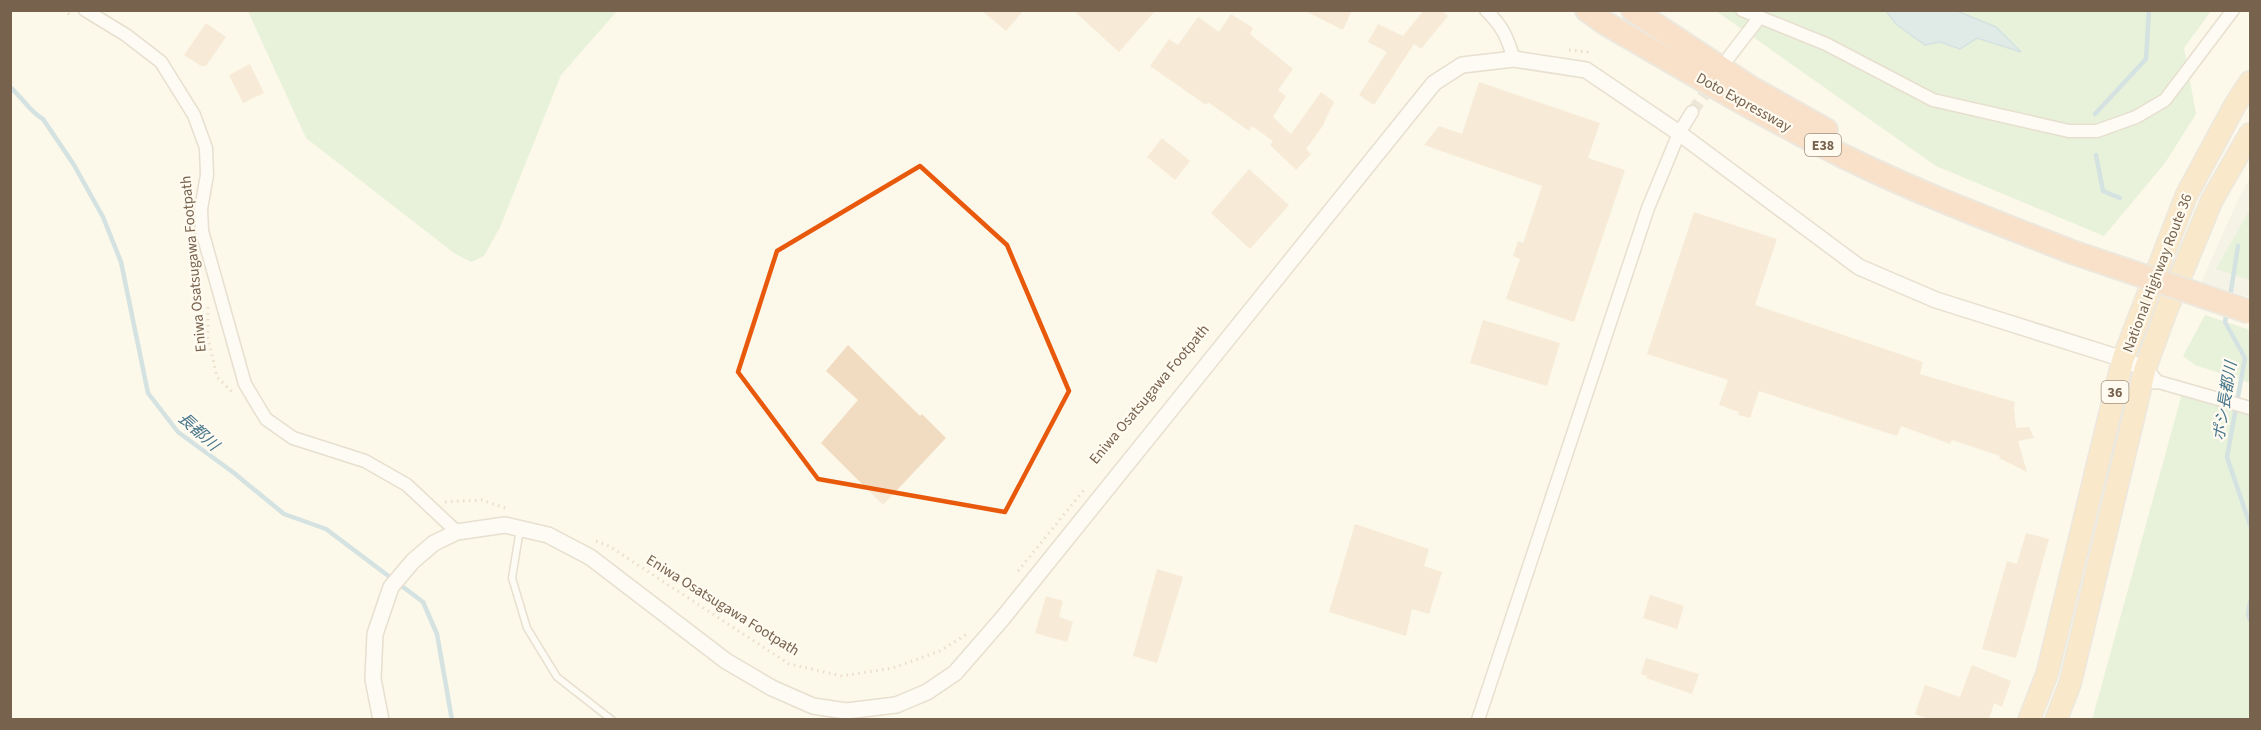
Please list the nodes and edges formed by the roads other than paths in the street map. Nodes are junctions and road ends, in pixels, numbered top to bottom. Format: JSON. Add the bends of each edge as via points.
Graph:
{"nodes":[{"id":1,"x":86,"y":10,"type":"edge"},
{"id":2,"x":1486,"y":10,"type":"edge"},
{"id":3,"x":1587,"y":10,"type":"edge"},
{"id":4,"x":1633,"y":10,"type":"edge"},
{"id":5,"x":1742,"y":10,"type":"edge"},
{"id":6,"x":2233,"y":10,"type":"edge"},
{"id":7,"x":1758,"y":18,"type":"junction"},
{"id":8,"x":1730,"y":57,"type":"dead end"},
{"id":9,"x":1514,"y":58,"type":"junction"},
{"id":10,"x":2250,"y":82,"type":"edge"},
{"id":11,"x":1692,"y":112,"type":"tunnel mouth"},
{"id":12,"x":1679,"y":133,"type":"junction"},
{"id":13,"x":2250,"y":134,"type":"edge"},
{"id":14,"x":2073,"y":252,"type":"junction"},
{"id":15,"x":2250,"y":312,"type":"edge"},
{"id":16,"x":2123,"y":359,"type":"junction"},
{"id":17,"x":2150,"y":375,"type":"junction"},
{"id":18,"x":2250,"y":408,"type":"edge"},
{"id":19,"x":520,"y":528,"type":"junction"},
{"id":20,"x":457,"y":532,"type":"junction"},
{"id":21,"x":381,"y":720,"type":"edge"},
{"id":22,"x":612,"y":720,"type":"edge"},
{"id":23,"x":1478,"y":720,"type":"edge"},
{"id":24,"x":2028,"y":720,"type":"edge"},
{"id":25,"x":2056,"y":720,"type":"edge"}],
"edges":[{"from":1,"to":20,"type":"street","via":[[161,62],[194,115],[206,148],[202,231],[245,384],[266,419],[293,438],[364,461],[407,485]]},
{"from":2,"to":9,"type":"street","via":[[1507,35]]},
{"from":3,"to":14,"type":"highway","name":"Doto Expressway","number":"E38","via":[[1744,104],[1846,157]]},
{"from":4,"to":14,"type":"highway","name":"Doto Expressway","number":"E38","via":[[1751,87],[1849,143]]},
{"from":5,"to":7,"type":"street"},
{"from":6,"to":7,"type":"street","via":[[2165,100],[2136,117],[2097,131],[2069,131],[1933,100],[1826,44]]},
{"from":7,"to":8,"type":"street"},
{"from":9,"to":12,"type":"street","via":[[1586,70]]},
{"from":9,"to":19,"type":"street","via":[[1462,65],[1434,83],[1002,619],[955,673],[927,692],[896,705],[846,711],[813,706],[726,661],[590,557],[548,535]]},
{"from":10,"to":16,"type":"highway","name":"National Highway Route 36","number":"36","via":[[2186,196]]},
{"from":11,"to":12,"type":"street"},
{"from":12,"to":16,"type":"street","via":[[1859,267],[1936,300]]},
{"from":12,"to":23,"type":"street","via":[[1648,208]]},
{"from":13,"to":17,"type":"highway","name":"National Highway Route 36","number":"36","via":[[2212,200],[2165,314]]},
{"from":14,"to":15,"type":"highway","name":"Doto Expressway","number":"E38","bridge":true},
{"from":16,"to":17,"type":"street"},
{"from":16,"to":24,"type":"highway","name":"National Highway Route 36","number":"36","via":[[2048,674]]},
{"from":17,"to":18,"type":"street"},
{"from":17,"to":25,"type":"highway","name":"National Highway Route 36","number":"36","via":[[2070,684]]},
{"from":19,"to":20,"type":"street","via":[[505,525]]},
{"from":19,"to":22,"type":"lane","via":[[512,578],[527,628],[557,677]]},
{"from":20,"to":21,"type":"street","via":[[434,543],[412,561],[391,587],[375,634],[373,679]]}]}
